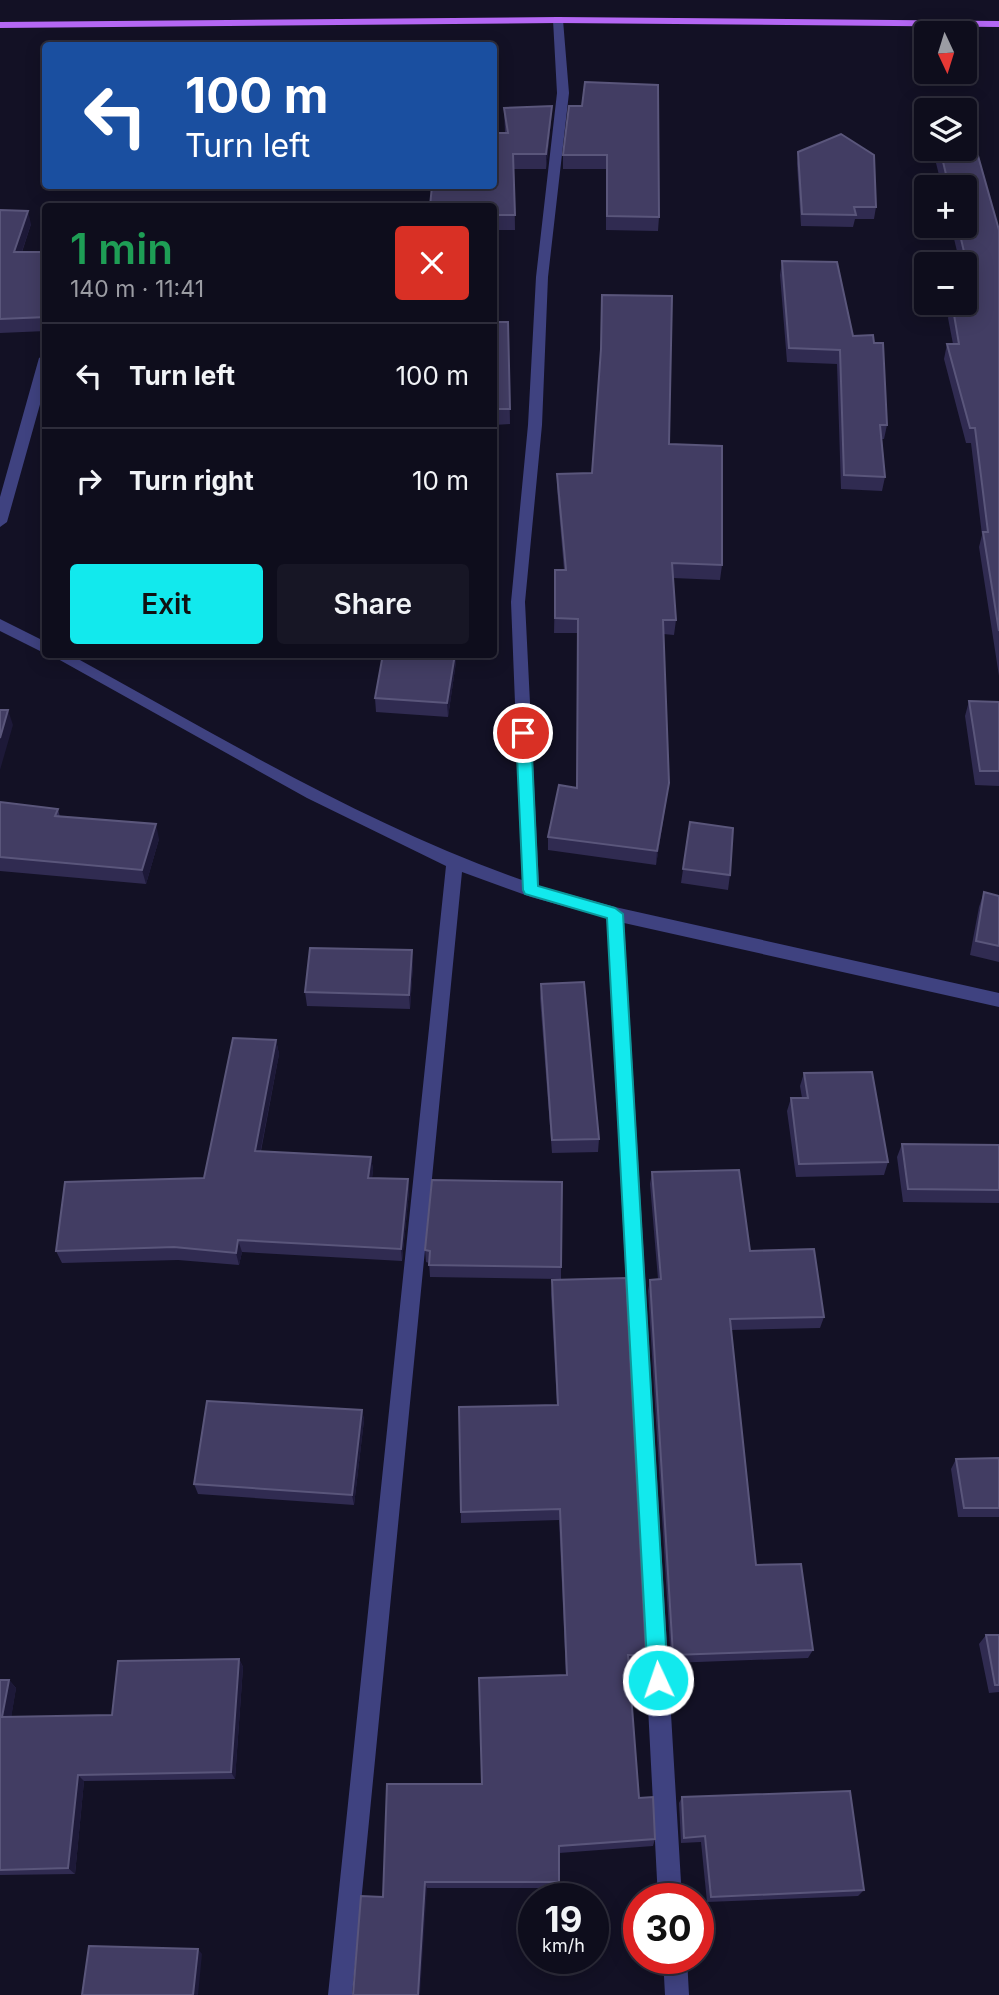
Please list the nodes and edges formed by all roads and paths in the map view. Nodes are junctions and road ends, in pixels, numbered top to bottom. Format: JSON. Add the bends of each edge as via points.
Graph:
{"nodes":[{"id":1,"x":558,"y":20,"type":"junction"},
{"id":2,"x":0,"y":24,"type":"edge"},
{"id":3,"x":999,"y":24,"type":"edge"},
{"id":4,"x":42,"y":372,"type":"edge"},
{"id":5,"x":0,"y":522,"type":"edge"},
{"id":6,"x":0,"y":624,"type":"edge"},
{"id":7,"x":42,"y":647,"type":"edge"},
{"id":8,"x":63,"y":658,"type":"edge"},
{"id":9,"x":455,"y":863,"type":"junction"},
{"id":10,"x":531,"y":890,"type":"junction"},
{"id":11,"x":615,"y":914,"type":"junction"},
{"id":12,"x":999,"y":1000,"type":"edge"},
{"id":13,"x":669,"y":1883,"type":"edge"},
{"id":14,"x":675,"y":1974,"type":"edge"},
{"id":15,"x":340,"y":1995,"type":"edge"},
{"id":16,"x":677,"y":1995,"type":"edge"}],
"edges":[{"from":1,"to":2,"type":"main road"},
{"from":1,"to":3,"type":"main road"},
{"from":1,"to":10,"type":"street","via":[[563,93],[542,277],[535,425],[517,603]]},
{"from":4,"to":5,"type":"street"},
{"from":6,"to":7,"type":"street"},
{"from":8,"to":9,"type":"street","via":[[313,794]]},
{"from":9,"to":10,"type":"street"},
{"from":9,"to":15,"type":"street"},
{"from":10,"to":11,"type":"street"},
{"from":11,"to":12,"type":"street"},
{"from":11,"to":13,"type":"street"},
{"from":14,"to":16,"type":"street"}]}
